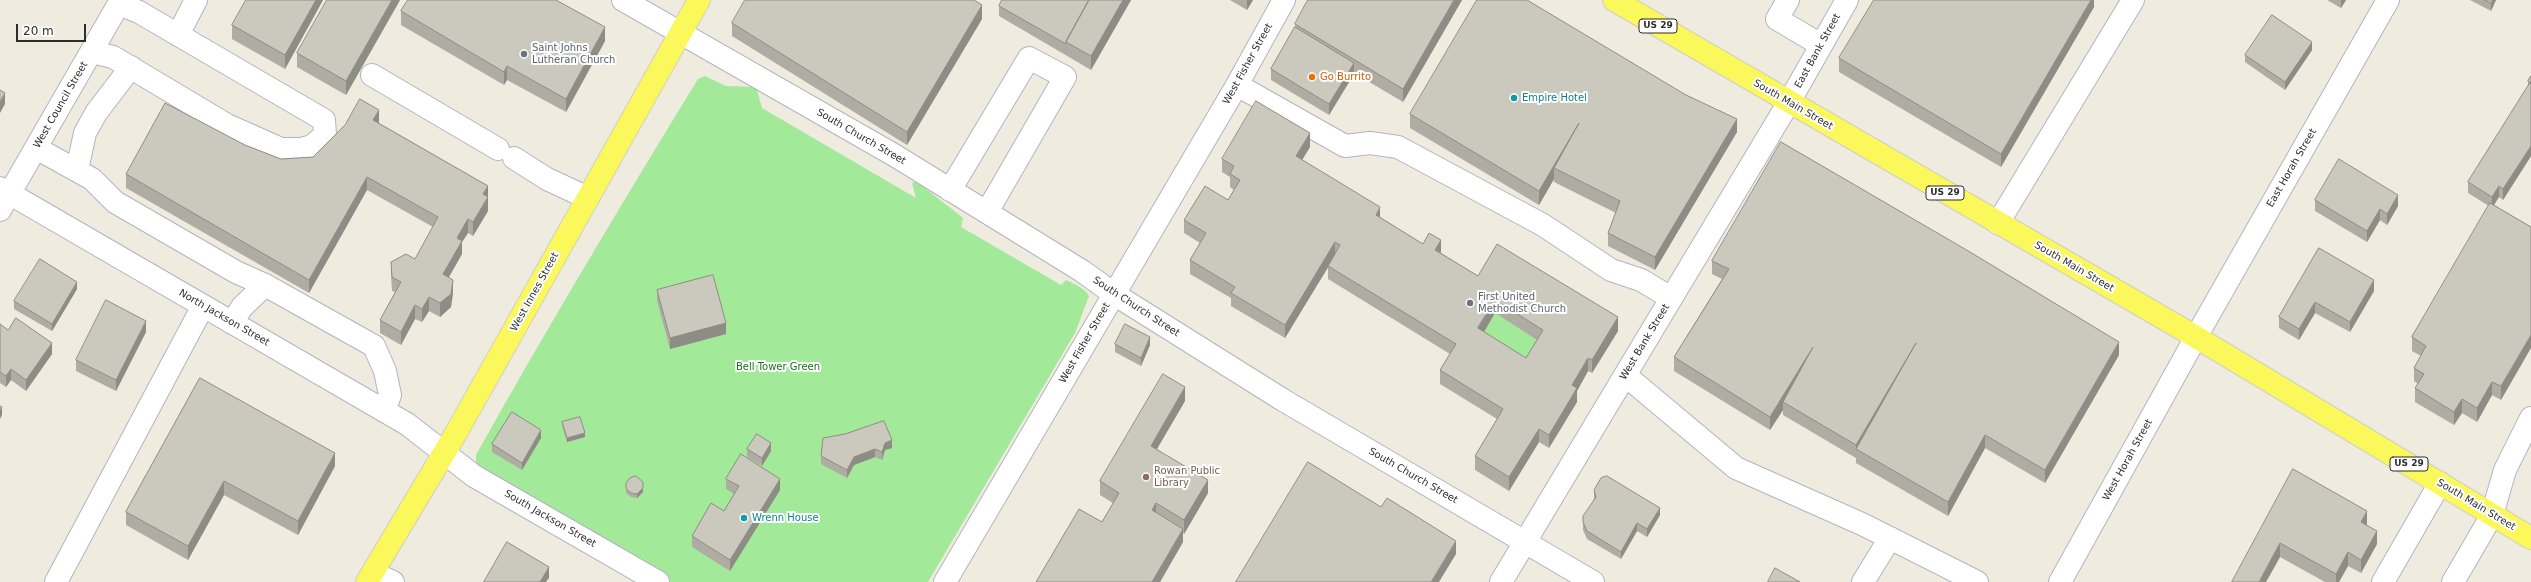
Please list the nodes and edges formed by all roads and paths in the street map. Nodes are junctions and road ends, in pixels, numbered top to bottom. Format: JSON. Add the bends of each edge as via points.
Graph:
{"nodes":[{"id":1,"x":196,"y":0,"type":"edge"},
{"id":2,"x":623,"y":0,"type":"edge"},
{"id":3,"x":699,"y":0,"type":"edge"},
{"id":4,"x":1284,"y":0,"type":"edge"},
{"id":5,"x":1614,"y":0,"type":"edge"},
{"id":6,"x":1788,"y":0,"type":"edge"},
{"id":7,"x":1847,"y":0,"type":"edge"},
{"id":8,"x":2134,"y":0,"type":"edge"},
{"id":9,"x":2388,"y":0,"type":"edge"},
{"id":10,"x":120,"y":2,"type":"edge"},
{"id":11,"x":680,"y":33,"type":"junction"},
{"id":12,"x":178,"y":35,"type":"junction"},
{"id":13,"x":1821,"y":46,"type":"junction"},
{"id":14,"x":92,"y":52,"type":"junction"},
{"id":15,"x":131,"y":67,"type":"junction"},
{"id":16,"x":372,"y":75,"type":"dead end"},
{"id":17,"x":1237,"y":85,"type":"junction"},
{"id":18,"x":1789,"y":102,"type":"junction"},
{"id":19,"x":36,"y":148,"type":"junction"},
{"id":20,"x":77,"y":170,"type":"junction"},
{"id":21,"x":950,"y":190,"type":"junction"},
{"id":22,"x":3,"y":197,"type":"edge"},
{"id":23,"x":588,"y":198,"type":"junction"},
{"id":24,"x":987,"y":212,"type":"junction"},
{"id":25,"x":1998,"y":223,"type":"junction"},
{"id":26,"x":265,"y":285,"type":"junction"},
{"id":27,"x":1114,"y":294,"type":"junction"},
{"id":28,"x":1671,"y":298,"type":"junction"},
{"id":29,"x":203,"y":306,"type":"junction"},
{"id":30,"x":232,"y":323,"type":"junction"},
{"id":31,"x":2196,"y":337,"type":"junction"},
{"id":32,"x":1625,"y":375,"type":"junction"},
{"id":33,"x":384,"y":411,"type":"junction"},
{"id":34,"x":2531,"y":418,"type":"edge"},
{"id":35,"x":444,"y":454,"type":"junction"},
{"id":36,"x":2440,"y":483,"type":"junction"},
{"id":37,"x":2492,"y":514,"type":"junction"},
{"id":38,"x":2529,"y":532,"type":"edge"},
{"id":39,"x":1890,"y":538,"type":"junction"},
{"id":40,"x":1524,"y":541,"type":"junction"},
{"id":41,"x":370,"y":578,"type":"edge"},
{"id":42,"x":648,"y":579,"type":"edge"},
{"id":43,"x":56,"y":582,"type":"edge"},
{"id":44,"x":393,"y":582,"type":"edge"},
{"id":45,"x":945,"y":582,"type":"edge"},
{"id":46,"x":1501,"y":582,"type":"edge"},
{"id":47,"x":1592,"y":582,"type":"edge"},
{"id":48,"x":1863,"y":582,"type":"edge"},
{"id":49,"x":1977,"y":582,"type":"edge"},
{"id":50,"x":2060,"y":582,"type":"edge"},
{"id":51,"x":2383,"y":582,"type":"edge"},
{"id":52,"x":2453,"y":582,"type":"edge"}],
"edges":[{"from":1,"to":12,"type":"street"},
{"from":2,"to":11,"type":"street","name":"South Church Street"},
{"from":3,"to":11,"type":"main road","name":"West Innes Street"},
{"from":4,"to":17,"type":"street","name":"West Fisher Street"},
{"from":5,"to":18,"type":"main road","name":"South Main Street","number":"US 29"},
{"from":6,"to":13,"type":"street","via":[[1776,19]]},
{"from":7,"to":13,"type":"street","name":"East Bank Street"},
{"from":8,"to":25,"type":"street"},
{"from":9,"to":31,"type":"street","name":"East Horah Street"},
{"from":10,"to":12,"type":"street"},
{"from":10,"to":14,"type":"street","name":"West Council Street"},
{"from":11,"to":21,"type":"street","name":"South Church Street","via":[[894,155]]},
{"from":11,"to":23,"type":"main road","name":"West Innes Street"},
{"from":12,"to":15,"type":"street","via":[[324,120],[325,135],[312,146],[281,149],[227,125]]},
{"from":13,"to":18,"type":"street","name":"East Bank Street"},
{"from":14,"to":15,"type":"street","via":[[113,57]]},
{"from":14,"to":19,"type":"street","name":"West Council Street"},
{"from":15,"to":20,"type":"street","via":[[96,112],[85,133]]},
{"from":16,"to":23,"type":"street","via":[[547,179]]},
{"from":17,"to":27,"type":"street","name":"West Fisher Street"},
{"from":17,"to":28,"type":"street","via":[[1345,146],[1370,143],[1398,147],[1543,225],[1611,270],[1641,280]]},
{"from":18,"to":25,"type":"main road","name":"South Main Street","number":"US 29"},
{"from":18,"to":28,"type":"street","name":"West Bank Street"},
{"from":19,"to":20,"type":"street"},
{"from":19,"to":22,"type":"street","name":"West Council Street"},
{"from":20,"to":26,"type":"street","via":[[92,179],[115,202],[236,272]]},
{"from":21,"to":24,"type":"street","name":"South Church Street"},
{"from":21,"to":24,"type":"street","via":[[1029,58],[1065,77]]},
{"from":22,"to":29,"type":"street","name":"North Jackson Street"},
{"from":23,"to":35,"type":"main road","name":"West Innes Street"},
{"from":24,"to":27,"type":"street","name":"South Church Street"},
{"from":25,"to":31,"type":"main road","name":"South Main Street","number":"US 29"},
{"from":26,"to":30,"type":"street","via":[[242,307]]},
{"from":26,"to":33,"type":"street","via":[[374,346],[385,372],[390,395]]},
{"from":27,"to":40,"type":"street","name":"South Church Street","via":[[1282,400]]},
{"from":27,"to":45,"type":"street","name":"West Fisher Street"},
{"from":28,"to":32,"type":"street","name":"West Bank Street"},
{"from":29,"to":30,"type":"street","name":"North Jackson Street"},
{"from":29,"to":43,"type":"street"},
{"from":30,"to":33,"type":"street","name":"North Jackson Street"},
{"from":31,"to":36,"type":"main road","name":"South Main Street","number":"US 29"},
{"from":31,"to":50,"type":"street","name":"West Horah Street"},
{"from":32,"to":39,"type":"street","via":[[1736,468],[1790,490]]},
{"from":32,"to":40,"type":"street","name":"West Bank Street"},
{"from":33,"to":35,"type":"street","name":"North Jackson Street","via":[[406,424]]},
{"from":34,"to":37,"type":"street","via":[[2505,470]]},
{"from":35,"to":41,"type":"main road","name":"West Innes Street"},
{"from":35,"to":42,"type":"street","name":"South Jackson Street","via":[[474,476]]},
{"from":36,"to":37,"type":"main road","name":"South Main Street","number":"US 29"},
{"from":36,"to":51,"type":"street"},
{"from":37,"to":38,"type":"main road","name":"South Main Street","number":"US 29"},
{"from":37,"to":52,"type":"street"},
{"from":39,"to":48,"type":"street"},
{"from":39,"to":49,"type":"street"},
{"from":40,"to":46,"type":"street","name":"West Bank Street"},
{"from":40,"to":47,"type":"street","name":"South Church Street"},
{"from":41,"to":44,"type":"street"}]}
